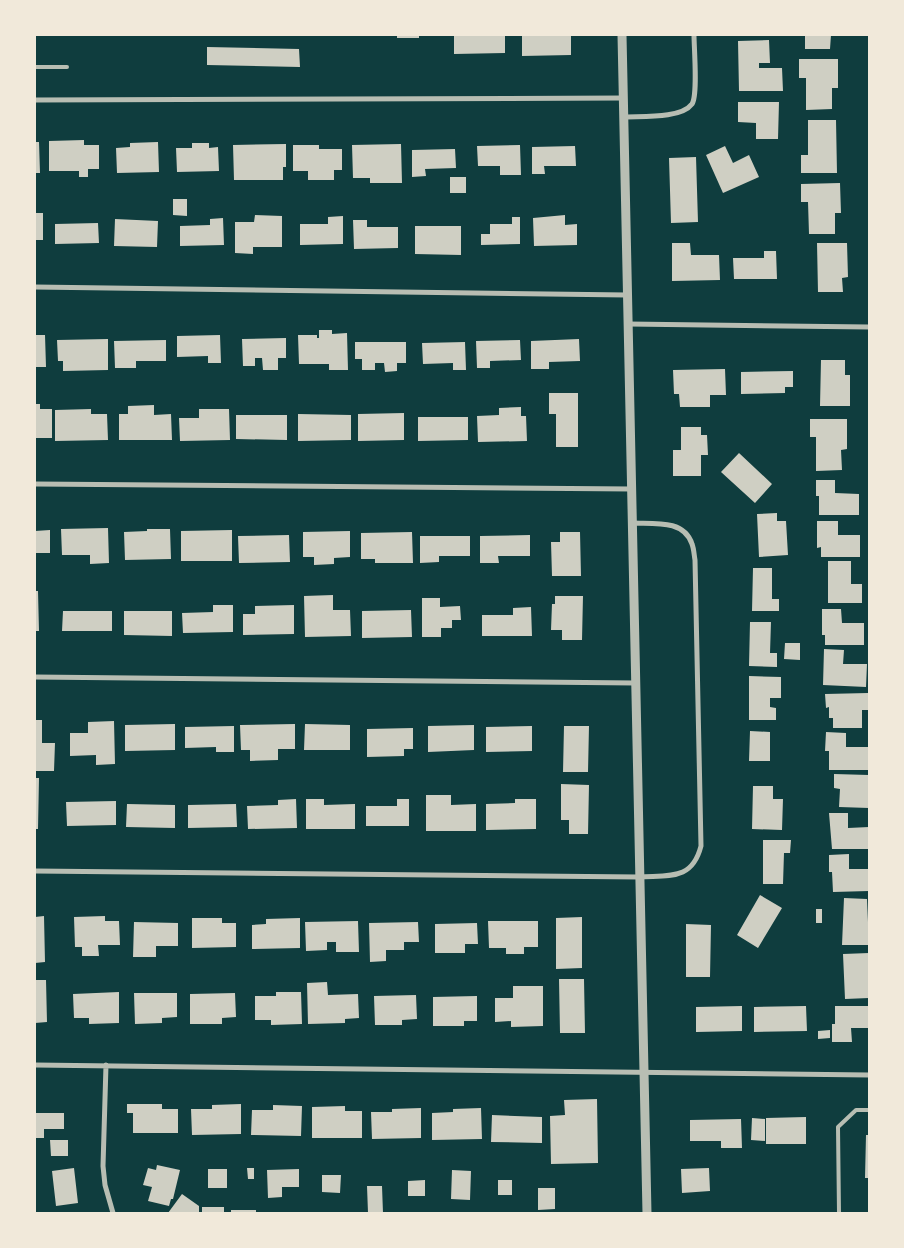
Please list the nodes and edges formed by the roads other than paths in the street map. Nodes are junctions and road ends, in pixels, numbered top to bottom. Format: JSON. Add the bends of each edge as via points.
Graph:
{"nodes":[{"id":1,"x":622,"y":35,"type":"edge"},
{"id":2,"x":694,"y":35,"type":"edge"},
{"id":3,"x":35,"y":67,"type":"edge"},
{"id":4,"x":67,"y":67,"type":"dead end"},
{"id":5,"x":624,"y":98,"type":"junction"},
{"id":6,"x":35,"y":100,"type":"edge"},
{"id":7,"x":624,"y":117,"type":"junction"},
{"id":8,"x":35,"y":287,"type":"edge"},
{"id":9,"x":627,"y":295,"type":"junction"},
{"id":10,"x":628,"y":324,"type":"junction"},
{"id":11,"x":869,"y":327,"type":"edge"},
{"id":12,"x":35,"y":484,"type":"edge"},
{"id":13,"x":631,"y":489,"type":"junction"},
{"id":14,"x":632,"y":523,"type":"junction"},
{"id":15,"x":35,"y":677,"type":"edge"},
{"id":16,"x":635,"y":683,"type":"junction"},
{"id":17,"x":35,"y":871,"type":"edge"},
{"id":18,"x":639,"y":877,"type":"junction"},
{"id":19,"x":35,"y":1065,"type":"edge"},
{"id":20,"x":106,"y":1065,"type":"junction"},
{"id":21,"x":644,"y":1072,"type":"junction"},
{"id":22,"x":869,"y":1075,"type":"edge"},
{"id":23,"x":869,"y":1110,"type":"edge"},
{"id":24,"x":113,"y":1213,"type":"edge"},
{"id":25,"x":647,"y":1213,"type":"edge"},
{"id":26,"x":839,"y":1213,"type":"edge"}],
"edges":[{"from":1,"to":5,"type":"street"},
{"from":2,"to":7,"type":"street","via":[[693,103],[678,113]]},
{"from":3,"to":4,"type":"lane"},
{"from":5,"to":6,"type":"street"},
{"from":5,"to":7,"type":"street"},
{"from":7,"to":9,"type":"street"},
{"from":8,"to":9,"type":"street"},
{"from":9,"to":10,"type":"street"},
{"from":10,"to":11,"type":"street"},
{"from":10,"to":13,"type":"street"},
{"from":12,"to":13,"type":"street"},
{"from":13,"to":14,"type":"street"},
{"from":14,"to":16,"type":"street"},
{"from":14,"to":18,"type":"street","via":[[673,525],[686,533],[692,544],[695,560],[701,846],[692,868],[671,875]]},
{"from":15,"to":16,"type":"street"},
{"from":16,"to":18,"type":"street"},
{"from":17,"to":18,"type":"street"},
{"from":18,"to":21,"type":"street"},
{"from":19,"to":20,"type":"street"},
{"from":20,"to":21,"type":"street"},
{"from":20,"to":24,"type":"street","via":[[103,1166]]},
{"from":21,"to":22,"type":"street"},
{"from":21,"to":25,"type":"street"},
{"from":23,"to":26,"type":"lane","via":[[856,1110],[838,1127]]}]}
